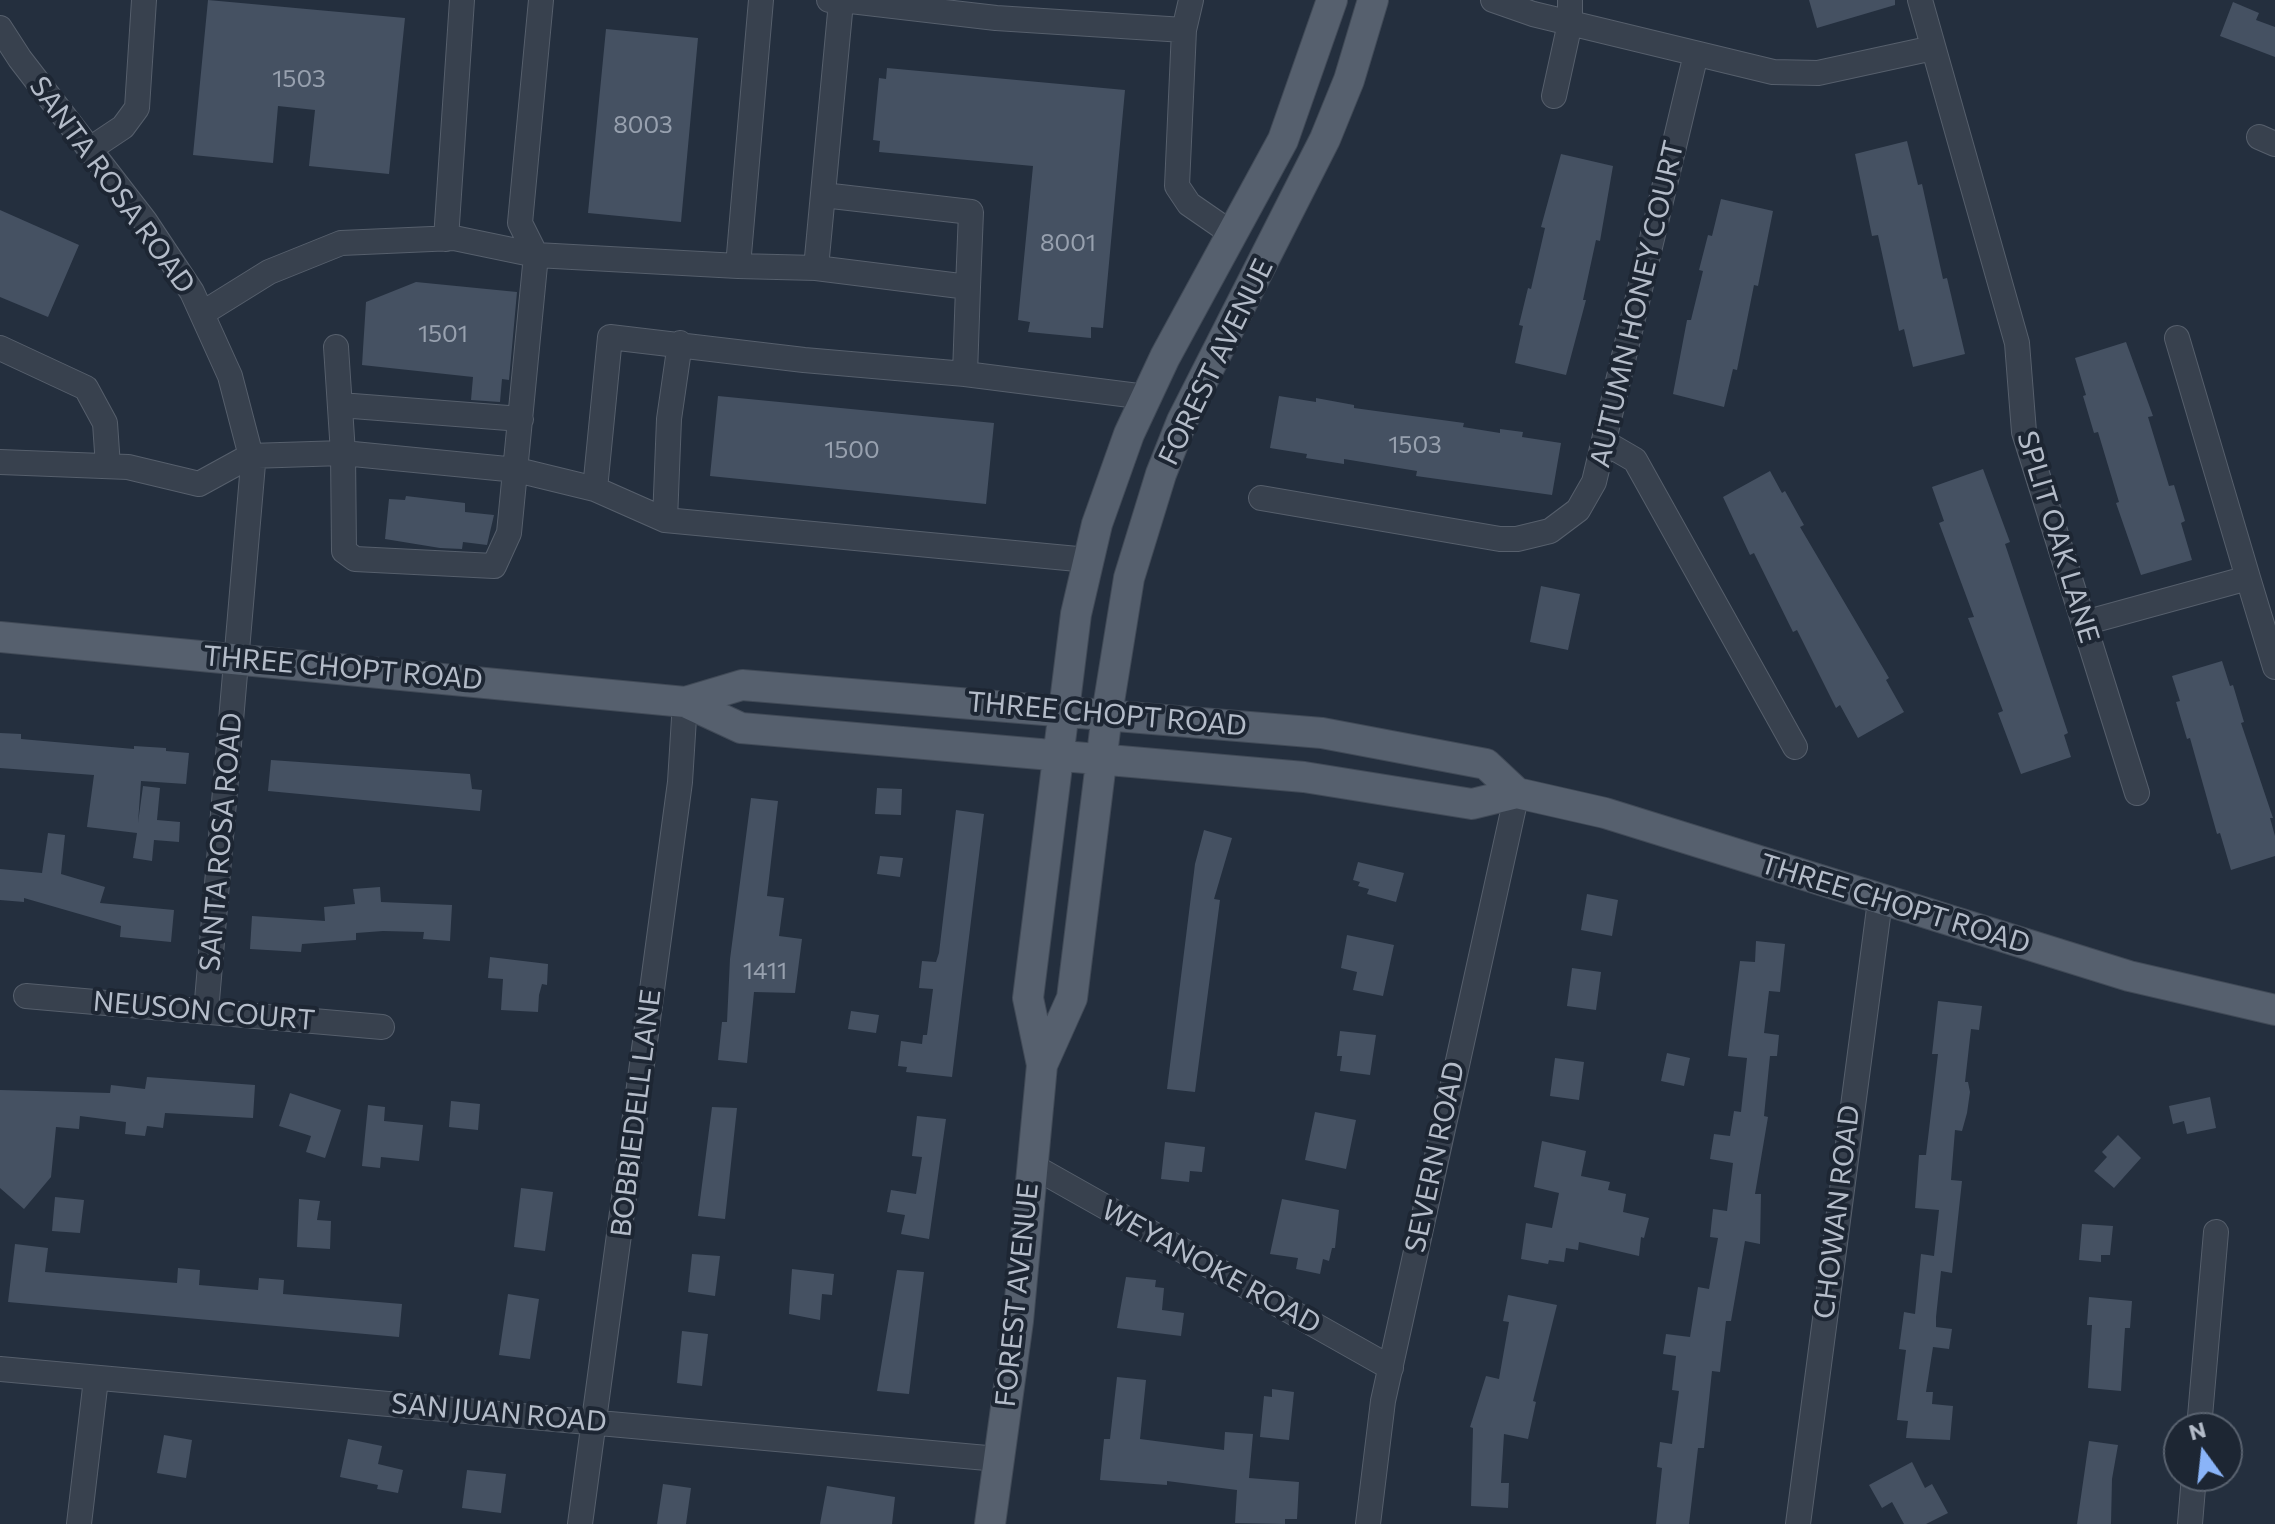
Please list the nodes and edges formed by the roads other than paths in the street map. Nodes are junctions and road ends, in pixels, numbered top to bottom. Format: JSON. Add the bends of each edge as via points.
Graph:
{"nodes":[{"id":1,"x":144,"y":0,"type":"edge"},
{"id":2,"x":462,"y":0,"type":"edge"},
{"id":3,"x":541,"y":0,"type":"edge"},
{"id":4,"x":761,"y":0,"type":"edge"},
{"id":5,"x":1191,"y":0,"type":"edge"},
{"id":6,"x":1332,"y":0,"type":"edge"},
{"id":7,"x":1373,"y":0,"type":"edge"},
{"id":8,"x":1493,"y":0,"type":"edge"},
{"id":9,"x":1920,"y":0,"type":"edge"},
{"id":10,"x":837,"y":1,"type":"edge"},
{"id":11,"x":1570,"y":12,"type":"edge"},
{"id":12,"x":0,"y":28,"type":"edge"},
{"id":13,"x":1184,"y":30,"type":"junction"},
{"id":14,"x":1933,"y":48,"type":"junction"},
{"id":15,"x":1696,"y":54,"type":"junction"},
{"id":16,"x":1554,"y":96,"type":"dead end"},
{"id":17,"x":90,"y":149,"type":"junction"},
{"id":18,"x":823,"y":195,"type":"junction"},
{"id":19,"x":1231,"y":233,"type":"junction"},
{"id":20,"x":446,"y":239,"type":"junction"},
{"id":21,"x":536,"y":255,"type":"junction"},
{"id":22,"x":738,"y":266,"type":"junction"},
{"id":23,"x":816,"y":268,"type":"junction"},
{"id":24,"x":968,"y":287,"type":"junction"},
{"id":25,"x":203,"y":313,"type":"junction"},
{"id":26,"x":2177,"y":338,"type":"dead end"},
{"id":27,"x":680,"y":343,"type":"junction"},
{"id":28,"x":336,"y":347,"type":"dead end"},
{"id":29,"x":0,"y":348,"type":"edge"},
{"id":30,"x":965,"y":374,"type":"junction"},
{"id":31,"x":1146,"y":397,"type":"junction"},
{"id":32,"x":340,"y":405,"type":"junction"},
{"id":33,"x":521,"y":419,"type":"junction"},
{"id":34,"x":1604,"y":442,"type":"junction"},
{"id":35,"x":343,"y":453,"type":"junction"},
{"id":36,"x":250,"y":456,"type":"junction"},
{"id":37,"x":0,"y":462,"type":"edge"},
{"id":38,"x":108,"y":466,"type":"junction"},
{"id":39,"x":517,"y":470,"type":"junction"},
{"id":40,"x":595,"y":489,"type":"junction"},
{"id":41,"x":1261,"y":498,"type":"dead end"},
{"id":42,"x":665,"y":520,"type":"junction"},
{"id":43,"x":1088,"y":560,"type":"junction"},
{"id":44,"x":2248,"y":578,"type":"junction"},
{"id":45,"x":2084,"y":623,"type":"junction"},
{"id":46,"x":0,"y":637,"type":"edge"},
{"id":47,"x":237,"y":658,"type":"junction"},
{"id":48,"x":2275,"y":667,"type":"edge"},
{"id":49,"x":685,"y":702,"type":"junction"},
{"id":50,"x":1064,"y":710,"type":"junction"},
{"id":51,"x":1107,"y":714,"type":"junction"},
{"id":52,"x":1795,"y":747,"type":"dead end"},
{"id":53,"x":1059,"y":755,"type":"junction"},
{"id":54,"x":1102,"y":759,"type":"junction"},
{"id":55,"x":1517,"y":793,"type":"junction"},
{"id":56,"x":2137,"y":793,"type":"dead end"},
{"id":57,"x":1880,"y":901,"type":"junction"},
{"id":58,"x":26,"y":996,"type":"dead end"},
{"id":59,"x":2275,"y":1010,"type":"edge"},
{"id":60,"x":206,"y":1012,"type":"junction"},
{"id":61,"x":382,"y":1027,"type":"dead end"},
{"id":62,"x":1042,"y":1065,"type":"junction"},
{"id":63,"x":1031,"y":1165,"type":"junction"},
{"id":64,"x":2216,"y":1232,"type":"dead end"},
{"id":65,"x":1391,"y":1368,"type":"junction"},
{"id":66,"x":0,"y":1369,"type":"edge"},
{"id":67,"x":96,"y":1379,"type":"junction"},
{"id":68,"x":2200,"y":1412,"type":"edge"},
{"id":69,"x":595,"y":1422,"type":"junction"},
{"id":70,"x":998,"y":1459,"type":"junction"},
{"id":71,"x":2193,"y":1492,"type":"edge"},
{"id":72,"x":79,"y":1524,"type":"edge"},
{"id":73,"x":580,"y":1524,"type":"edge"},
{"id":74,"x":990,"y":1524,"type":"edge"},
{"id":75,"x":1368,"y":1524,"type":"edge"},
{"id":76,"x":1798,"y":1524,"type":"edge"},
{"id":77,"x":2190,"y":1524,"type":"edge"}],
"edges":[{"from":1,"to":17,"type":"street","via":[[137,108],[123,127]]},
{"from":2,"to":20,"type":"street"},
{"from":3,"to":21,"type":"street","via":[[520,223]]},
{"from":4,"to":22,"type":"street"},
{"from":5,"to":13,"type":"street"},
{"from":6,"to":19,"type":"main road","name":"FOREST AVENUE","via":[[1283,140]]},
{"from":7,"to":51,"type":"main road","name":"FOREST AVENUE","via":[[1325,139],[1182,421],[1161,474],[1129,578]]},
{"from":8,"to":11,"type":"street"},
{"from":9,"to":14,"type":"street","name":"SPLIT OAK LANE"},
{"from":10,"to":13,"type":"street"},
{"from":10,"to":18,"type":"street"},
{"from":11,"to":15,"type":"street"},
{"from":11,"to":16,"type":"street"},
{"from":12,"to":17,"type":"street","name":"SANTA ROSA ROAD"},
{"from":13,"to":19,"type":"street","via":[[1177,186],[1189,204]]},
{"from":14,"to":15,"type":"street","via":[[1818,73],[1773,72]]},
{"from":14,"to":45,"type":"street","name":"SPLIT OAK LANE","via":[[2017,343],[2024,432]]},
{"from":15,"to":34,"type":"street","name":"AUTUMN HONEY COURT"},
{"from":17,"to":25,"type":"street","name":"SANTA ROSA ROAD","via":[[174,261]]},
{"from":18,"to":23,"type":"street"},
{"from":18,"to":24,"type":"street","via":[[971,212]]},
{"from":19,"to":31,"type":"main road","name":"FOREST AVENUE"},
{"from":20,"to":21,"type":"street"},
{"from":20,"to":25,"type":"street","via":[[341,243],[269,272]]},
{"from":21,"to":22,"type":"street"},
{"from":21,"to":33,"type":"street"},
{"from":22,"to":23,"type":"street"},
{"from":23,"to":24,"type":"street"},
{"from":24,"to":30,"type":"street"},
{"from":25,"to":36,"type":"street","name":"SANTA ROSA ROAD","via":[[230,376]]},
{"from":26,"to":44,"type":"street"},
{"from":27,"to":30,"type":"street"},
{"from":27,"to":40,"type":"street","via":[[610,337]]},
{"from":27,"to":42,"type":"street","via":[[669,419]]},
{"from":28,"to":32,"type":"street"},
{"from":29,"to":38,"type":"street","via":[[86,388],[105,423]]},
{"from":30,"to":31,"type":"street"},
{"from":31,"to":43,"type":"main road","name":"FOREST AVENUE","via":[[1111,481]]},
{"from":32,"to":33,"type":"street"},
{"from":32,"to":35,"type":"street"},
{"from":33,"to":39,"type":"street"},
{"from":34,"to":41,"type":"street","name":"AUTUMN HONEY COURT","via":[[1594,482],[1578,510],[1550,531],[1517,539]]},
{"from":34,"to":52,"type":"street","via":[[1635,460]]},
{"from":35,"to":36,"type":"street"},
{"from":35,"to":39,"type":"street"},
{"from":35,"to":39,"type":"street","via":[[344,551],[355,559],[494,566],[509,533]]},
{"from":36,"to":38,"type":"street","via":[[199,484]]},
{"from":36,"to":47,"type":"street","name":"SANTA ROSA ROAD"},
{"from":37,"to":38,"type":"street"},
{"from":39,"to":40,"type":"street"},
{"from":40,"to":42,"type":"street"},
{"from":42,"to":43,"type":"street"},
{"from":43,"to":50,"type":"main road","name":"FOREST AVENUE"},
{"from":44,"to":45,"type":"street"},
{"from":44,"to":48,"type":"street"},
{"from":45,"to":56,"type":"street","name":"SPLIT OAK LANE"},
{"from":46,"to":47,"type":"main road","name":"THREE CHOPT ROAD"},
{"from":47,"to":49,"type":"main road","name":"THREE CHOPT ROAD"},
{"from":47,"to":60,"type":"street","name":"SANTA ROSA ROAD"},
{"from":49,"to":50,"type":"main road","name":"THREE CHOPT ROAD","via":[[742,685]]},
{"from":49,"to":53,"type":"main road","name":"THREE CHOPT ROAD","via":[[741,728]]},
{"from":49,"to":69,"type":"street","name":"BOBBIEDELL LANE","via":[[680,782]]},
{"from":50,"to":51,"type":"main road","name":"THREE CHOPT ROAD"},
{"from":50,"to":53,"type":"main road","name":"FOREST AVENUE"},
{"from":51,"to":54,"type":"main road","name":"FOREST AVENUE"},
{"from":51,"to":55,"type":"main road","name":"THREE CHOPT ROAD","via":[[1400,745],[1486,764]]},
{"from":53,"to":54,"type":"main road","name":"THREE CHOPT ROAD"},
{"from":53,"to":62,"type":"main road","name":"FOREST AVENUE","via":[[1028,998]]},
{"from":54,"to":55,"type":"main road","name":"THREE CHOPT ROAD","via":[[1304,777],[1472,804]]},
{"from":54,"to":62,"type":"main road","name":"FOREST AVENUE","via":[[1072,998]]},
{"from":55,"to":57,"type":"main road","name":"THREE CHOPT ROAD","via":[[1605,813]]},
{"from":55,"to":65,"type":"street","name":"SEVERN ROAD"},
{"from":57,"to":59,"type":"main road","name":"THREE CHOPT ROAD","via":[[2129,976]]},
{"from":57,"to":76,"type":"street","name":"CHOWAN ROAD"},
{"from":58,"to":60,"type":"street","name":"NEUSON COURT"},
{"from":60,"to":61,"type":"street","name":"NEUSON COURT"},
{"from":62,"to":63,"type":"main road","name":"FOREST AVENUE"},
{"from":63,"to":65,"type":"street","name":"WEYANOKE ROAD"},
{"from":63,"to":70,"type":"main road","name":"FOREST AVENUE","via":[[1018,1321]]},
{"from":64,"to":68,"type":"street"},
{"from":65,"to":75,"type":"street","name":"SEVERN ROAD"},
{"from":66,"to":67,"type":"street","name":"SAN JUAN ROAD"},
{"from":67,"to":69,"type":"street","name":"SAN JUAN ROAD"},
{"from":67,"to":72,"type":"street"},
{"from":69,"to":70,"type":"street","name":"SAN JUAN ROAD"},
{"from":69,"to":73,"type":"street","name":"BOBBIEDELL LANE"},
{"from":70,"to":74,"type":"main road","name":"FOREST AVENUE"},
{"from":71,"to":77,"type":"street"}]}
